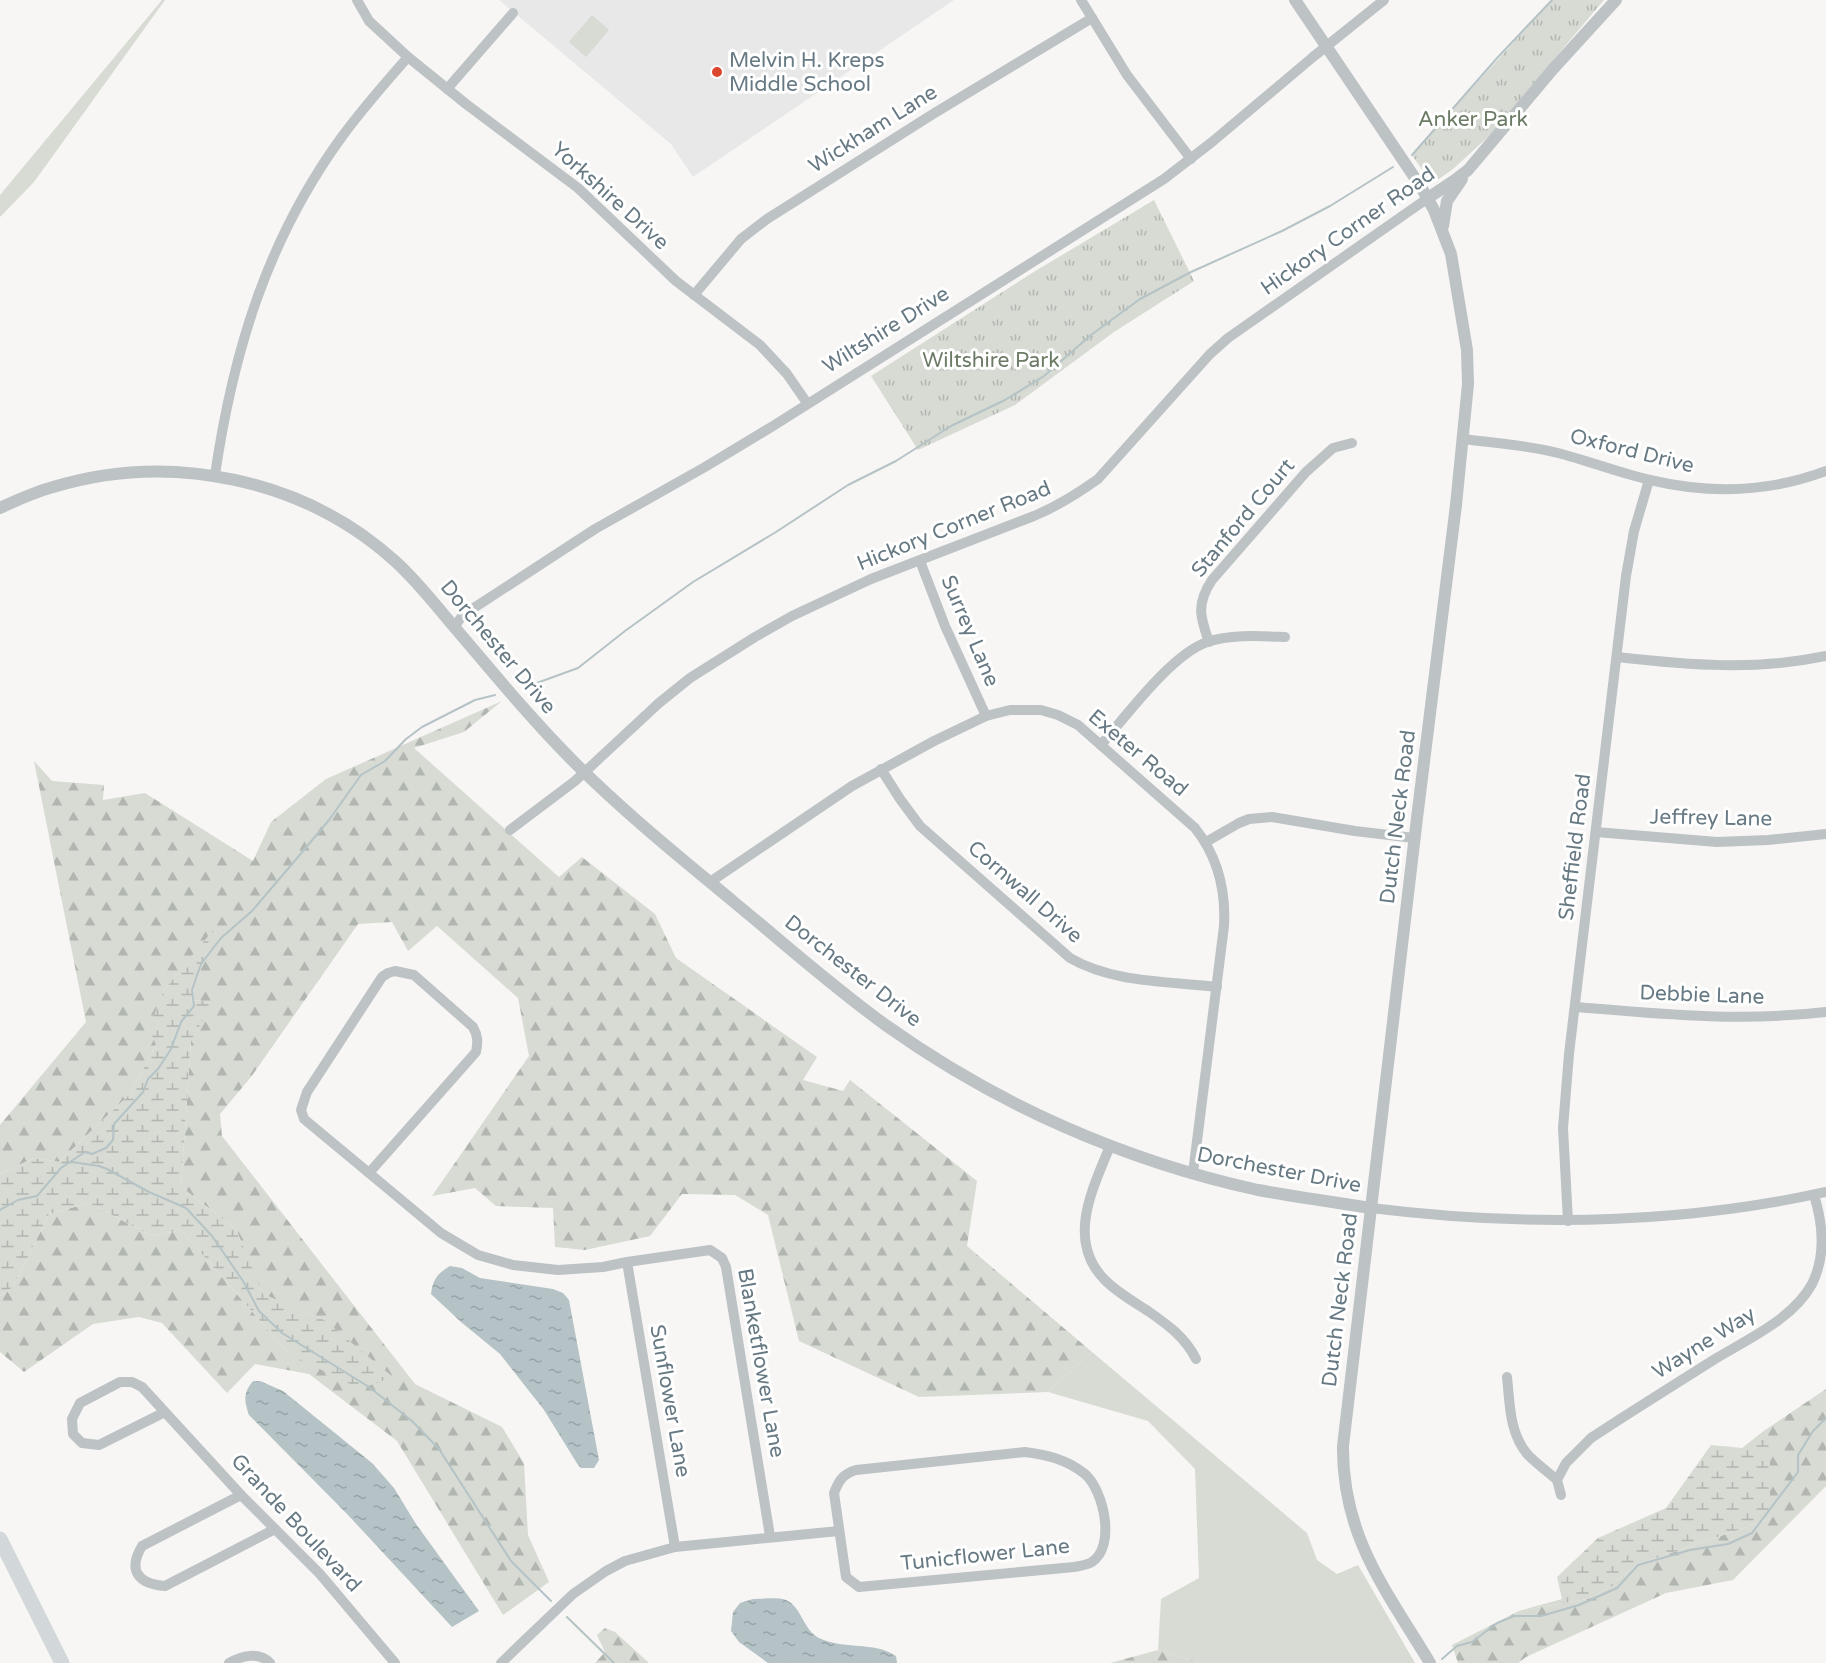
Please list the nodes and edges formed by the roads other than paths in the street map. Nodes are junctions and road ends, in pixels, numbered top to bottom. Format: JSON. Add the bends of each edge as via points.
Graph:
{"nodes":[{"id":1,"x":357,"y":0,"type":"edge"},
{"id":2,"x":1081,"y":0,"type":"edge"},
{"id":3,"x":1295,"y":0,"type":"edge"},
{"id":4,"x":1384,"y":0,"type":"edge"},
{"id":5,"x":1616,"y":0,"type":"edge"},
{"id":6,"x":513,"y":13,"type":"dead end"},
{"id":7,"x":1092,"y":18,"type":"junction"},
{"id":8,"x":1326,"y":46,"type":"junction"},
{"id":9,"x":408,"y":57,"type":"junction"},
{"id":10,"x":447,"y":89,"type":"junction"},
{"id":11,"x":1191,"y":159,"type":"junction"},
{"id":12,"x":1468,"y":170,"type":"junction"},
{"id":13,"x":1428,"y":198,"type":"junction"},
{"id":14,"x":1443,"y":230,"type":"junction"},
{"id":15,"x":694,"y":295,"type":"junction"},
{"id":16,"x":807,"y":403,"type":"junction"},
{"id":17,"x":1463,"y":439,"type":"junction"},
{"id":18,"x":1352,"y":443,"type":"dead end"},
{"id":19,"x":1826,"y":471,"type":"edge"},
{"id":20,"x":215,"y":475,"type":"junction"},
{"id":21,"x":1649,"y":480,"type":"junction"},
{"id":22,"x":0,"y":508,"type":"edge"},
{"id":23,"x":920,"y":561,"type":"junction"},
{"id":24,"x":454,"y":627,"type":"junction"},
{"id":25,"x":1285,"y":637,"type":"dead end"},
{"id":26,"x":1209,"y":642,"type":"junction"},
{"id":27,"x":1826,"y":656,"type":"edge"},
{"id":28,"x":1617,"y":657,"type":"junction"},
{"id":29,"x":986,"y":716,"type":"junction"},
{"id":30,"x":1101,"y":745,"type":"junction"},
{"id":31,"x":881,"y":770,"type":"junction"},
{"id":32,"x":585,"y":772,"type":"junction"},
{"id":33,"x":510,"y":830,"type":"dead end"},
{"id":34,"x":1596,"y":832,"type":"junction"},
{"id":35,"x":1826,"y":834,"type":"edge"},
{"id":36,"x":1414,"y":838,"type":"junction"},
{"id":37,"x":1206,"y":842,"type":"junction"},
{"id":38,"x":710,"y":882,"type":"junction"},
{"id":39,"x":1217,"y":987,"type":"junction"},
{"id":40,"x":1576,"y":1007,"type":"junction"},
{"id":41,"x":1826,"y":1012,"type":"edge"},
{"id":42,"x":1110,"y":1146,"type":"junction"},
{"id":43,"x":369,"y":1173,"type":"junction"},
{"id":44,"x":1193,"y":1173,"type":"junction"},
{"id":45,"x":1826,"y":1192,"type":"edge"},
{"id":46,"x":1814,"y":1195,"type":"junction"},
{"id":47,"x":1371,"y":1208,"type":"junction"},
{"id":48,"x":1568,"y":1221,"type":"junction"},
{"id":49,"x":627,"y":1262,"type":"junction"},
{"id":50,"x":1196,"y":1359,"type":"dead end"},
{"id":51,"x":1507,"y":1377,"type":"dead end"},
{"id":52,"x":165,"y":1412,"type":"junction"},
{"id":53,"x":1557,"y":1480,"type":"junction"},
{"id":54,"x":1561,"y":1495,"type":"dead end"},
{"id":55,"x":241,"y":1496,"type":"junction"},
{"id":56,"x":275,"y":1529,"type":"junction"},
{"id":57,"x":839,"y":1530,"type":"junction"},
{"id":58,"x":770,"y":1536,"type":"junction"},
{"id":59,"x":0,"y":1539,"type":"edge"},
{"id":60,"x":675,"y":1547,"type":"junction"},
{"id":61,"x":62,"y":1663,"type":"edge"},
{"id":62,"x":229,"y":1663,"type":"edge"},
{"id":63,"x":270,"y":1663,"type":"edge"},
{"id":64,"x":395,"y":1663,"type":"edge"},
{"id":65,"x":501,"y":1663,"type":"edge"},
{"id":66,"x":1430,"y":1663,"type":"edge"}],
"edges":[{"from":1,"to":9,"type":"street","name":"Yorkshire Drive","via":[[369,21]]},
{"from":2,"to":7,"type":"street"},
{"from":3,"to":8,"type":"street","name":"Dutch Neck Road"},
{"from":4,"to":8,"type":"street","name":"Wiltshire Drive"},
{"from":5,"to":12,"type":"street","name":"Hickory Corner Road"},
{"from":6,"to":10,"type":"street"},
{"from":7,"to":11,"type":"street","via":[[1130,79]]},
{"from":7,"to":15,"type":"street","name":"Wickham Lane","via":[[767,219],[741,238]]},
{"from":8,"to":11,"type":"street","name":"Wiltshire Drive"},
{"from":8,"to":13,"type":"street","name":"Dutch Neck Road"},
{"from":9,"to":10,"type":"street","name":"Yorkshire Drive"},
{"from":9,"to":20,"type":"street","via":[[340,139],[306,193],[267,270],[230,385]]},
{"from":10,"to":15,"type":"street","name":"Yorkshire Drive","via":[[578,188]]},
{"from":11,"to":16,"type":"street","name":"Wiltshire Drive"},
{"from":12,"to":13,"type":"street","name":"Hickory Corner Road"},
{"from":12,"to":14,"type":"street","via":[[1447,201]]},
{"from":13,"to":14,"type":"street","name":"Dutch Neck Road"},
{"from":13,"to":23,"type":"street","name":"Hickory Corner Road","via":[[1228,338],[1098,479],[1063,503]]},
{"from":14,"to":17,"type":"street","name":"Dutch Neck Road","via":[[1451,254],[1467,350]]},
{"from":15,"to":16,"type":"street","name":"Yorkshire Drive","via":[[760,345]]},
{"from":16,"to":24,"type":"street","name":"Wiltshire Drive","via":[[587,534],[463,615]]},
{"from":17,"to":21,"type":"street","name":"Oxford Drive","via":[[1557,453]]},
{"from":17,"to":36,"type":"street","name":"Dutch Neck Road"},
{"from":18,"to":26,"type":"street","name":"Stanford Court","via":[[1333,448],[1306,472],[1212,580],[1200,613]]},
{"from":19,"to":21,"type":"street","name":"Oxford Drive","via":[[1798,481],[1745,489],[1702,488]]},
{"from":20,"to":22,"type":"street","name":"Dorchester Drive","via":[[170,471],[115,474],[53,487]]},
{"from":20,"to":24,"type":"street","name":"Dorchester Drive","via":[[290,497],[355,531],[410,575]]},
{"from":21,"to":28,"type":"street","name":"Sheffield Road","via":[[1630,552]]},
{"from":23,"to":29,"type":"street","name":"Surrey Lane"},
{"from":23,"to":32,"type":"street","name":"Hickory Corner Road","via":[[792,616],[690,678]]},
{"from":24,"to":32,"type":"street","name":"Dorchester Drive","via":[[535,723]]},
{"from":25,"to":26,"type":"street"},
{"from":26,"to":30,"type":"street","via":[[1172,664]]},
{"from":27,"to":28,"type":"street","via":[[1739,666]]},
{"from":28,"to":34,"type":"street","name":"Sheffield Road"},
{"from":29,"to":30,"type":"street","name":"Exeter Road","via":[[1010,710],[1041,710],[1078,725]]},
{"from":29,"to":31,"type":"street","name":"Exeter Road"},
{"from":30,"to":37,"type":"street","name":"Exeter Road","via":[[1186,819]]},
{"from":31,"to":38,"type":"street","name":"Exeter Road"},
{"from":31,"to":39,"type":"street","name":"Cornwall Drive","via":[[920,826],[1083,966],[1112,975]]},
{"from":32,"to":33,"type":"street","name":"Hickory Corner Road"},
{"from":32,"to":38,"type":"street","name":"Dorchester Drive"},
{"from":34,"to":35,"type":"street","name":"Jeffrey Lane","via":[[1717,842]]},
{"from":34,"to":40,"type":"street","name":"Sheffield Road"},
{"from":36,"to":37,"type":"street","via":[[1272,817],[1249,819]]},
{"from":36,"to":47,"type":"street","name":"Dutch Neck Road"},
{"from":37,"to":39,"type":"street","name":"Exeter Road","via":[[1224,898]]},
{"from":38,"to":42,"type":"street","name":"Dorchester Drive","via":[[862,1007],[920,1048],[1012,1102]]},
{"from":39,"to":44,"type":"street","name":"Exeter Road"},
{"from":40,"to":41,"type":"street","name":"Debbie Lane","via":[[1699,1017],[1755,1018]]},
{"from":40,"to":48,"type":"street","name":"Sheffield Road","via":[[1563,1128]]},
{"from":42,"to":44,"type":"street","name":"Dorchester Drive"},
{"from":42,"to":50,"type":"street","via":[[1087,1206],[1084,1231],[1089,1255],[1111,1286],[1171,1327]]},
{"from":43,"to":43,"type":"street","name":"Blanketflower Lane","via":[[304,1119],[302,1104],[382,977],[404,972],[414,975],[473,1027],[478,1043],[476,1052]]},
{"from":43,"to":49,"type":"street","name":"Blanketflower Lane","via":[[441,1233],[478,1255],[513,1265],[558,1270]]},
{"from":44,"to":47,"type":"street","name":"Dorchester Drive","via":[[1268,1191]]},
{"from":45,"to":46,"type":"street","name":"Dorchester Drive"},
{"from":46,"to":48,"type":"street","name":"Dorchester Drive","via":[[1712,1212]]},
{"from":46,"to":53,"type":"street","name":"Wayne Way","via":[[1821,1222],[1822,1250],[1813,1283],[1803,1298],[1772,1323],[1591,1438],[1571,1456]]},
{"from":47,"to":48,"type":"street","name":"Dorchester Drive","via":[[1476,1218]]},
{"from":47,"to":66,"type":"street","name":"Dutch Neck Road","via":[[1344,1426],[1343,1479],[1359,1541]]},
{"from":49,"to":58,"type":"street","name":"Blanketflower Lane","via":[[710,1250],[722,1258]]},
{"from":49,"to":60,"type":"street","name":"Sunflower Lane"},
{"from":51,"to":53,"type":"street","via":[[1517,1439],[1529,1456]]},
{"from":52,"to":52,"type":"street","name":"Grande Boulevard","via":[[142,1387],[125,1381],[80,1403],[71,1425],[77,1439],[99,1445]]},
{"from":52,"to":55,"type":"street","name":"Grande Boulevard"},
{"from":53,"to":54,"type":"street"},
{"from":55,"to":56,"type":"street","name":"Grande Boulevard"},
{"from":55,"to":56,"type":"street","via":[[142,1546],[137,1562],[140,1580],[165,1586]]},
{"from":56,"to":64,"type":"street","name":"Grande Boulevard","via":[[320,1574]]},
{"from":57,"to":57,"type":"street","name":"Tunicflower Lane","via":[[834,1493],[845,1473],[1025,1452],[1053,1456],[1086,1475],[1098,1494],[1106,1532],[1103,1550],[1092,1562],[1074,1567],[860,1587],[846,1577]]},
{"from":57,"to":58,"type":"street"},
{"from":58,"to":60,"type":"street"},
{"from":59,"to":61,"type":"main road"},
{"from":60,"to":65,"type":"street","via":[[625,1561],[606,1571],[573,1594]]},
{"from":62,"to":63,"type":"street","via":[[254,1656]]}]}
